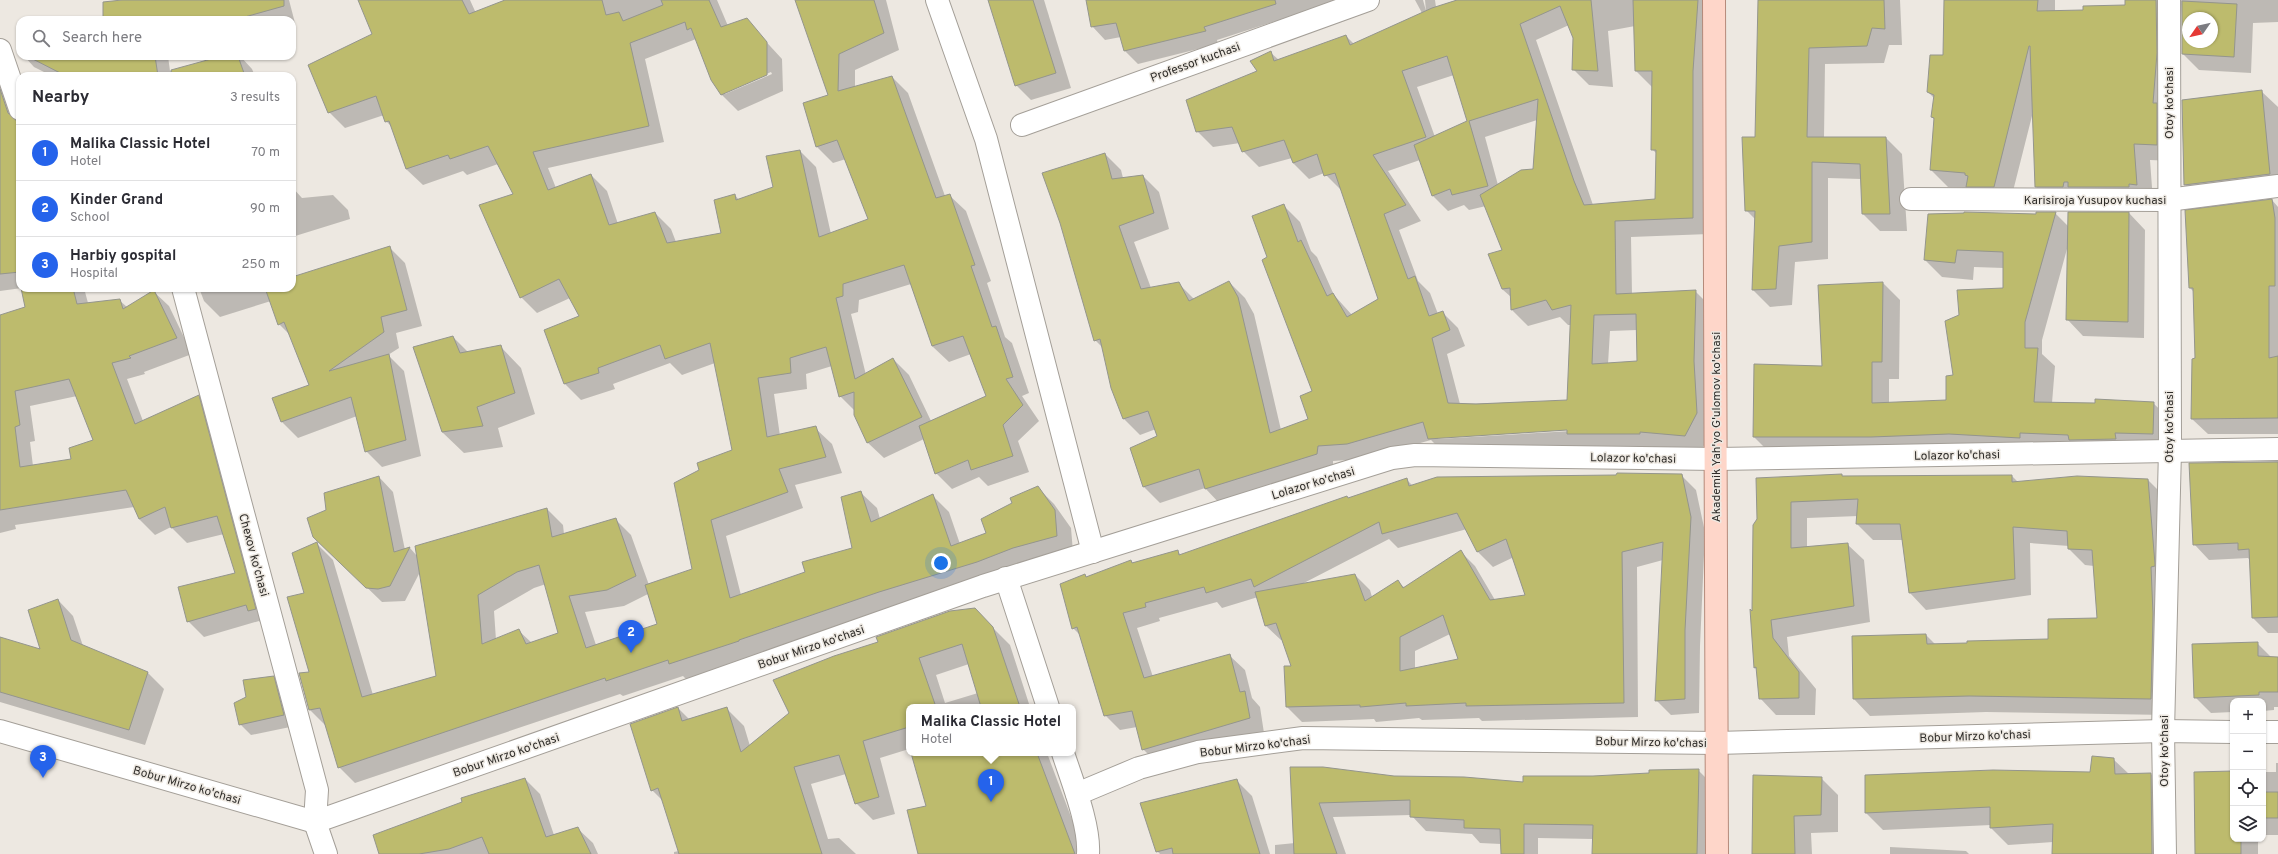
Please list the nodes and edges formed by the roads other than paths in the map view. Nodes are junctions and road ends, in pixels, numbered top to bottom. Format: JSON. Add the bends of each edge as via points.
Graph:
{"nodes":[{"id":1,"x":937,"y":0,"type":"edge"},
{"id":2,"x":1368,"y":0,"type":"edge"},
{"id":3,"x":1714,"y":0,"type":"edge"},
{"id":4,"x":2169,"y":0,"type":"edge"},
{"id":5,"x":0,"y":50,"type":"edge"},
{"id":6,"x":16,"y":97,"type":"edge"},
{"id":7,"x":1022,"y":125,"type":"dead end"},
{"id":8,"x":2278,"y":186,"type":"edge"},
{"id":9,"x":1911,"y":199,"type":"dead end"},
{"id":10,"x":2168,"y":200,"type":"junction"},
{"id":11,"x":184,"y":292,"type":"edge"},
{"id":12,"x":2278,"y":449,"type":"edge"},
{"id":13,"x":2170,"y":450,"type":"junction"},
{"id":14,"x":1716,"y":459,"type":"junction"},
{"id":15,"x":1093,"y":552,"type":"junction"},
{"id":16,"x":1006,"y":578,"type":"junction"},
{"id":17,"x":1047,"y":704,"type":"edge"},
{"id":18,"x":0,"y":731,"type":"edge"},
{"id":19,"x":2163,"y":731,"type":"junction"},
{"id":20,"x":2230,"y":732,"type":"edge"},
{"id":21,"x":2266,"y":732,"type":"edge"},
{"id":22,"x":2278,"y":732,"type":"edge"},
{"id":23,"x":1717,"y":743,"type":"junction"},
{"id":24,"x":1064,"y":756,"type":"edge"},
{"id":25,"x":1077,"y":794,"type":"junction"},
{"id":26,"x":315,"y":822,"type":"junction"},
{"id":27,"x":326,"y":854,"type":"edge"},
{"id":28,"x":1088,"y":854,"type":"edge"},
{"id":29,"x":1717,"y":854,"type":"edge"},
{"id":30,"x":2165,"y":854,"type":"edge"}],
"edges":[{"from":1,"to":15,"type":"street","via":[[986,139]]},
{"from":2,"to":7,"type":"street","name":"Professor kuchasi"},
{"from":3,"to":14,"type":"main road","name":"Akademik Yah'yo G'ulomov ko'chasi"},
{"from":4,"to":10,"type":"street","name":"Otoy ko'chasi"},
{"from":5,"to":6,"type":"street"},
{"from":8,"to":10,"type":"street","name":"Karisiroja Yusupov kuchasi"},
{"from":9,"to":10,"type":"street","name":"Karisiroja Yusupov kuchasi"},
{"from":10,"to":13,"type":"street","name":"Otoy ko'chasi"},
{"from":11,"to":26,"type":"street","name":"Chexov ko'chasi","via":[[317,790]]},
{"from":12,"to":13,"type":"street","name":"Lolazor ko'chasi"},
{"from":13,"to":14,"type":"street","name":"Lolazor ko'chasi"},
{"from":13,"to":19,"type":"street","name":"Otoy ko'chasi"},
{"from":14,"to":15,"type":"street","name":"Lolazor ko'chasi","via":[[1415,455],[1392,458]]},
{"from":14,"to":23,"type":"main road","name":"Akademik Yah'yo G'ulomov ko'chasi"},
{"from":15,"to":16,"type":"street","name":"Lolazor ko'chasi"},
{"from":16,"to":17,"type":"street"},
{"from":16,"to":26,"type":"street","name":"Bobur Mirzo ko'chasi"},
{"from":18,"to":26,"type":"street","name":"Bobur Mirzo ko'chasi"},
{"from":19,"to":20,"type":"street","name":"Bobur Mirzo ko'chasi"},
{"from":19,"to":23,"type":"street","name":"Bobur Mirzo ko'chasi"},
{"from":19,"to":30,"type":"street","name":"Otoy ko'chasi"},
{"from":21,"to":22,"type":"street"},
{"from":23,"to":25,"type":"street","name":"Bobur Mirzo ko'chasi","via":[[1303,738],[1198,752],[1139,768]]},
{"from":23,"to":29,"type":"main road","name":"Akademik Yah'yo G'ulomov ko'chasi"},
{"from":24,"to":25,"type":"street"},
{"from":25,"to":28,"type":"street","via":[[1089,844]]},
{"from":26,"to":27,"type":"street"}]}
